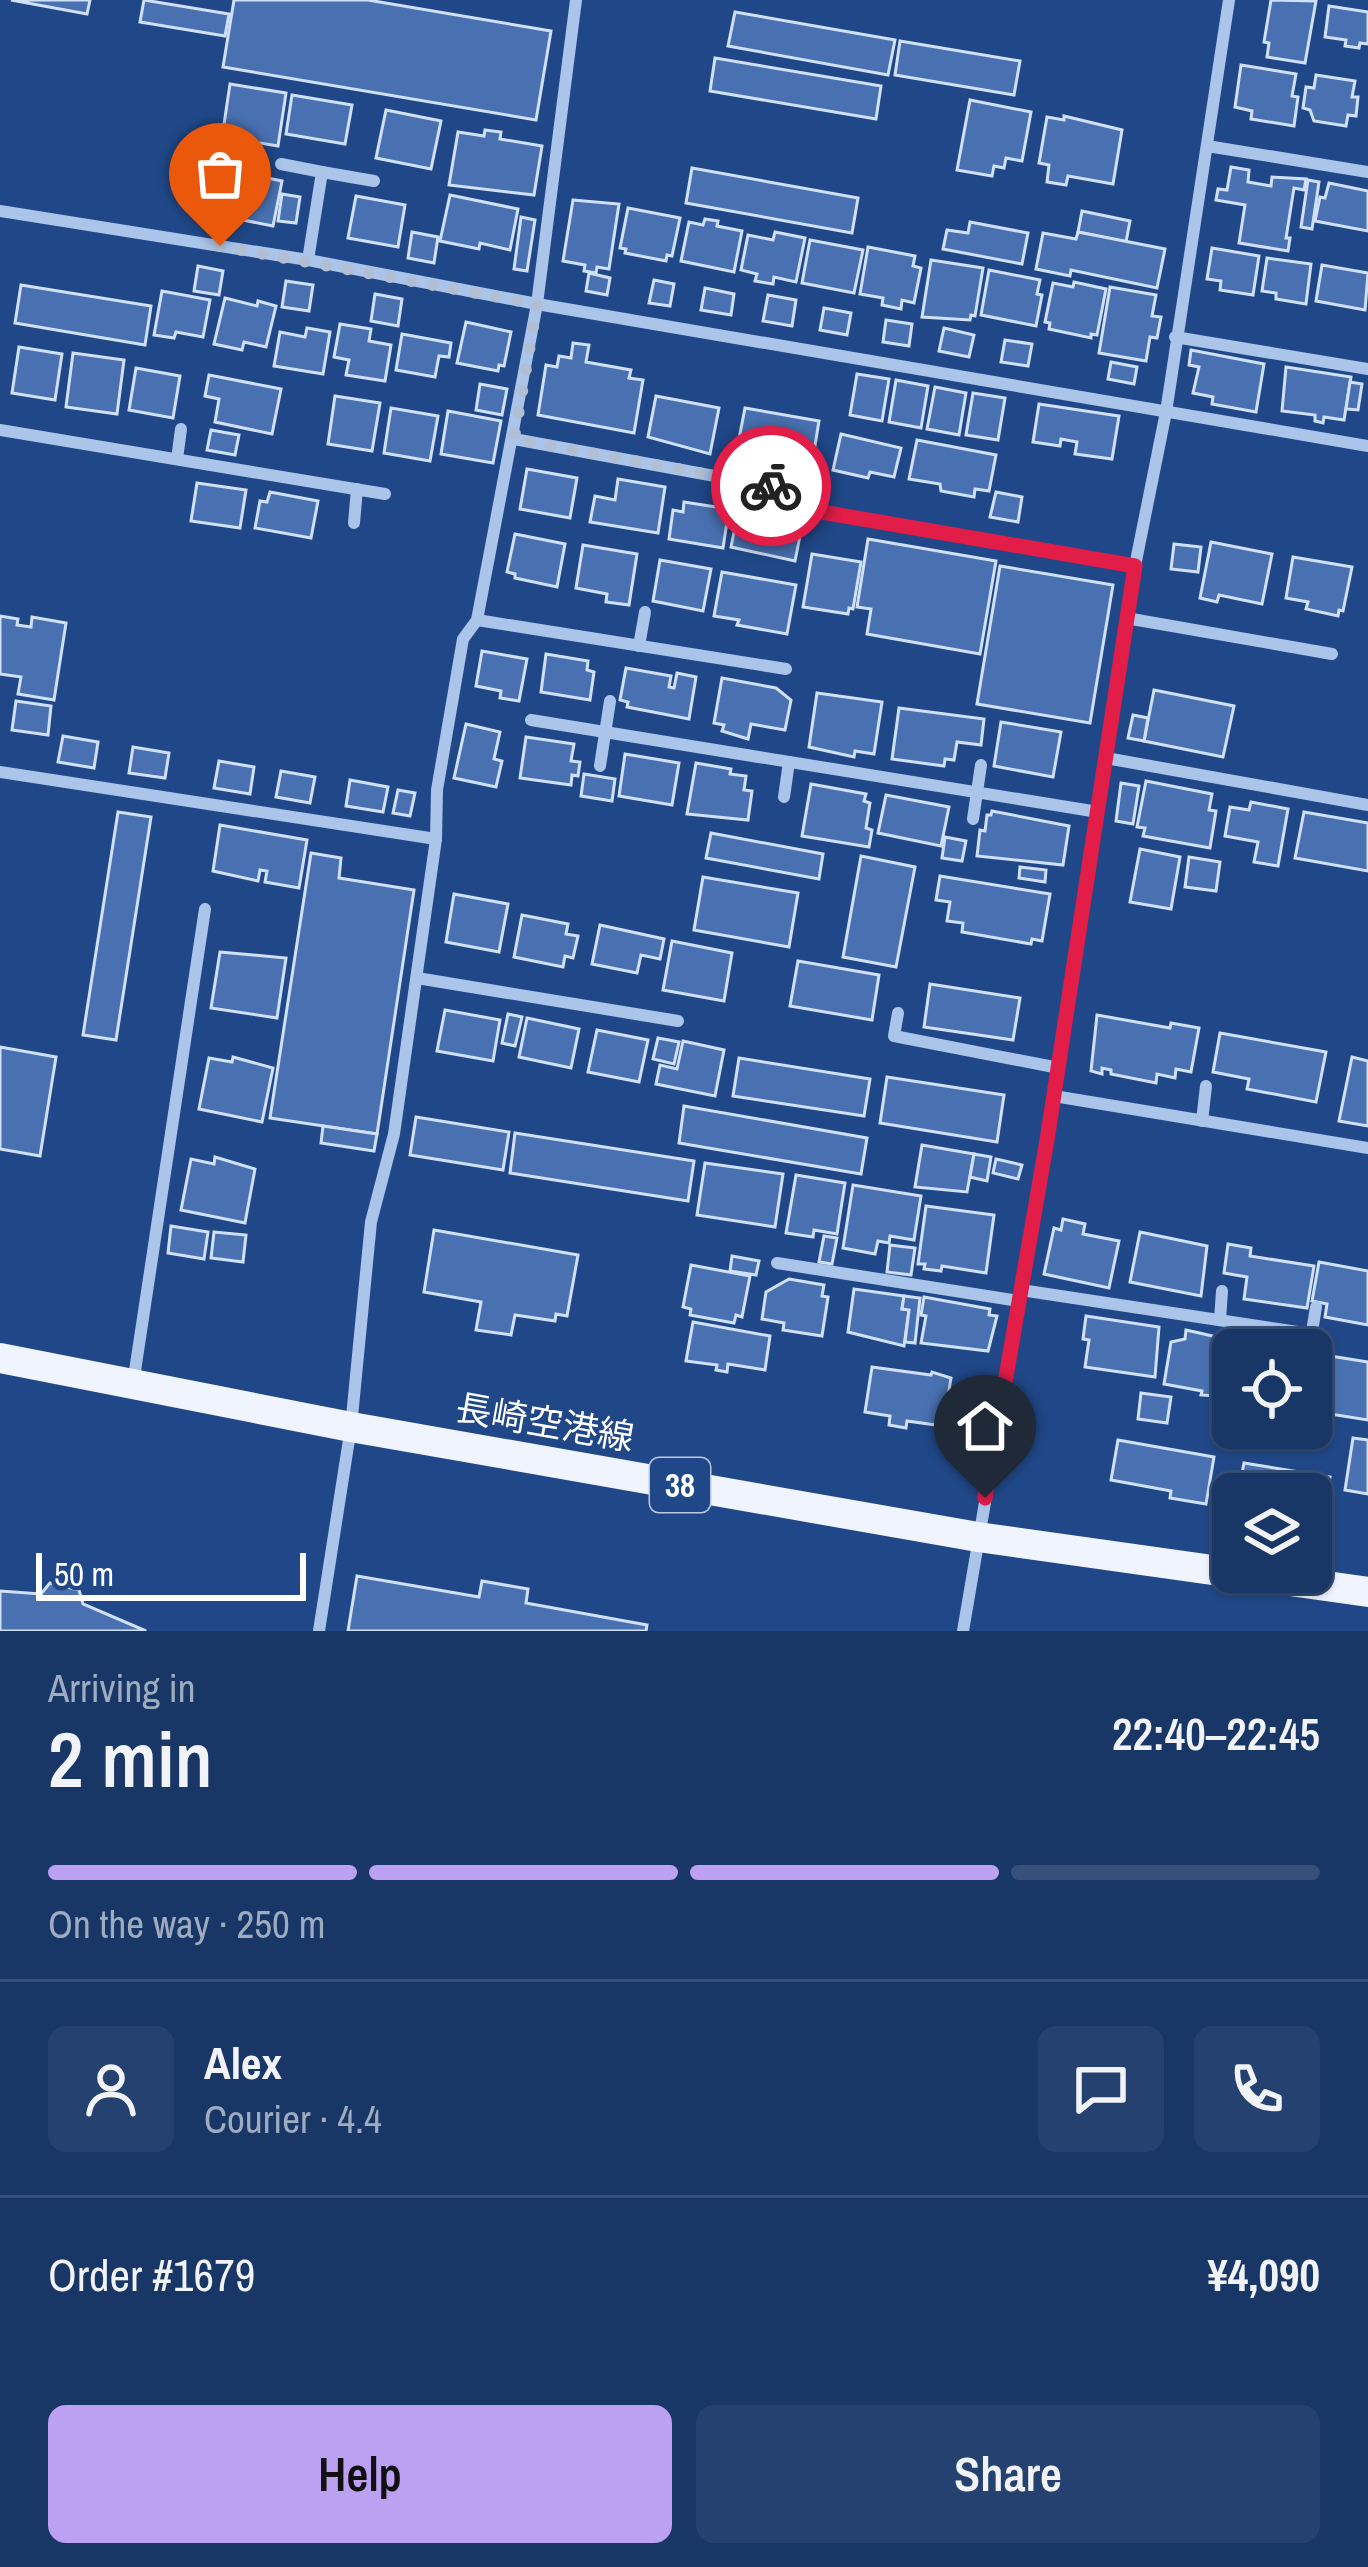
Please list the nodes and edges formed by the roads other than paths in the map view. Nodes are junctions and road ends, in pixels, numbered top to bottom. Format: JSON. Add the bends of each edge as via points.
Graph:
{"nodes":[{"id":1,"x":577,"y":0,"type":"edge"},
{"id":2,"x":1229,"y":0,"type":"edge"},
{"id":3,"x":1207,"y":146,"type":"junction"},
{"id":4,"x":281,"y":164,"type":"dead end"},
{"id":5,"x":1368,"y":170,"type":"edge"},
{"id":6,"x":322,"y":172,"type":"junction"},
{"id":7,"x":374,"y":181,"type":"dead end"},
{"id":8,"x":0,"y":211,"type":"edge"},
{"id":9,"x":308,"y":260,"type":"junction"},
{"id":10,"x":537,"y":304,"type":"junction"},
{"id":11,"x":1175,"y":337,"type":"junction"},
{"id":12,"x":1368,"y":369,"type":"edge"},
{"id":13,"x":1166,"y":412,"type":"junction"},
{"id":14,"x":181,"y":429,"type":"dead end"},
{"id":15,"x":0,"y":430,"type":"edge"},
{"id":16,"x":514,"y":439,"type":"junction"},
{"id":17,"x":1368,"y":446,"type":"edge"},
{"id":18,"x":176,"y":459,"type":"junction"},
{"id":19,"x":357,"y":489,"type":"junction"},
{"id":20,"x":385,"y":494,"type":"dead end"},
{"id":21,"x":354,"y":523,"type":"dead end"},
{"id":22,"x":1135,"y":566,"type":"junction"},
{"id":23,"x":645,"y":612,"type":"dead end"},
{"id":24,"x":1126,"y":618,"type":"junction"},
{"id":25,"x":477,"y":620,"type":"junction"},
{"id":26,"x":639,"y":646,"type":"junction"},
{"id":27,"x":1332,"y":654,"type":"dead end"},
{"id":28,"x":786,"y":670,"type":"dead end"},
{"id":29,"x":610,"y":701,"type":"dead end"},
{"id":30,"x":531,"y":720,"type":"dead end"},
{"id":31,"x":604,"y":732,"type":"junction"},
{"id":32,"x":1106,"y":758,"type":"junction"},
{"id":33,"x":789,"y":762,"type":"junction"},
{"id":34,"x":981,"y":765,"type":"dead end"},
{"id":35,"x":600,"y":766,"type":"dead end"},
{"id":36,"x":0,"y":772,"type":"edge"},
{"id":37,"x":976,"y":793,"type":"junction"},
{"id":38,"x":784,"y":796,"type":"dead end"},
{"id":39,"x":1368,"y":805,"type":"edge"},
{"id":40,"x":1098,"y":812,"type":"junction"},
{"id":41,"x":973,"y":819,"type":"dead end"},
{"id":42,"x":436,"y":839,"type":"junction"},
{"id":43,"x":206,"y":910,"type":"dead end"},
{"id":44,"x":416,"y":978,"type":"junction"},
{"id":45,"x":898,"y":1013,"type":"dead end"},
{"id":46,"x":678,"y":1021,"type":"dead end"},
{"id":47,"x":1059,"y":1068,"type":"junction"},
{"id":48,"x":1206,"y":1086,"type":"dead end"},
{"id":49,"x":1054,"y":1096,"type":"junction"},
{"id":50,"x":1202,"y":1121,"type":"junction"},
{"id":51,"x":1368,"y":1148,"type":"edge"},
{"id":52,"x":777,"y":1263,"type":"dead end"},
{"id":53,"x":1222,"y":1291,"type":"dead end"},
{"id":54,"x":1020,"y":1295,"type":"junction"},
{"id":55,"x":1316,"y":1307,"type":"dead end"},
{"id":56,"x":1220,"y":1320,"type":"junction"},
{"id":57,"x":1278,"y":1329,"type":"edge"},
{"id":58,"x":1312,"y":1329,"type":"edge"},
{"id":59,"x":0,"y":1358,"type":"edge"},
{"id":60,"x":132,"y":1385,"type":"junction"},
{"id":61,"x":351,"y":1427,"type":"junction"},
{"id":62,"x":978,"y":1538,"type":"junction"},
{"id":63,"x":1367,"y":1592,"type":"edge"},
{"id":64,"x":319,"y":1631,"type":"edge"},
{"id":65,"x":963,"y":1631,"type":"edge"}],
"edges":[{"from":1,"to":10,"type":"street"},
{"from":2,"to":3,"type":"street"},
{"from":3,"to":5,"type":"street"},
{"from":3,"to":11,"type":"street"},
{"from":4,"to":6,"type":"street"},
{"from":6,"to":7,"type":"street"},
{"from":6,"to":9,"type":"street"},
{"from":8,"to":9,"type":"street"},
{"from":9,"to":10,"type":"street"},
{"from":10,"to":13,"type":"street"},
{"from":10,"to":16,"type":"street"},
{"from":11,"to":12,"type":"street"},
{"from":11,"to":13,"type":"street"},
{"from":13,"to":17,"type":"street"},
{"from":13,"to":22,"type":"street"},
{"from":14,"to":18,"type":"street"},
{"from":15,"to":18,"type":"street"},
{"from":16,"to":22,"type":"street","via":[[780,488],[822,512]]},
{"from":16,"to":25,"type":"street"},
{"from":18,"to":19,"type":"street"},
{"from":19,"to":20,"type":"street"},
{"from":19,"to":21,"type":"street"},
{"from":22,"to":24,"type":"street"},
{"from":23,"to":26,"type":"street"},
{"from":24,"to":27,"type":"street"},
{"from":24,"to":32,"type":"street"},
{"from":25,"to":26,"type":"street"},
{"from":25,"to":42,"type":"street","via":[[463,639]]},
{"from":26,"to":28,"type":"street"},
{"from":29,"to":31,"type":"street"},
{"from":30,"to":31,"type":"street"},
{"from":31,"to":33,"type":"street"},
{"from":31,"to":35,"type":"street"},
{"from":32,"to":39,"type":"street"},
{"from":32,"to":40,"type":"street"},
{"from":33,"to":37,"type":"street"},
{"from":33,"to":38,"type":"street"},
{"from":34,"to":37,"type":"street"},
{"from":36,"to":42,"type":"street"},
{"from":37,"to":40,"type":"street"},
{"from":37,"to":41,"type":"street"},
{"from":40,"to":47,"type":"street"},
{"from":42,"to":44,"type":"street"},
{"from":43,"to":60,"type":"street"},
{"from":44,"to":46,"type":"street"},
{"from":44,"to":61,"type":"street","via":[[394,1134],[371,1222]]},
{"from":45,"to":47,"type":"street","via":[[894,1036]]},
{"from":47,"to":49,"type":"street"},
{"from":48,"to":50,"type":"street"},
{"from":49,"to":50,"type":"street"},
{"from":49,"to":54,"type":"street"},
{"from":50,"to":51,"type":"street"},
{"from":52,"to":54,"type":"street"},
{"from":53,"to":56,"type":"street"},
{"from":54,"to":56,"type":"street"},
{"from":54,"to":62,"type":"street"},
{"from":55,"to":58,"type":"street"},
{"from":56,"to":57,"type":"street"},
{"from":59,"to":60,"type":"main road","name":"長崎空港線","number":"38"},
{"from":60,"to":61,"type":"main road","name":"長崎空港線","number":"38"},
{"from":61,"to":62,"type":"main road","name":"長崎空港線","number":"38"},
{"from":61,"to":64,"type":"street"},
{"from":62,"to":63,"type":"main road","name":"長崎空港線","number":"38"},
{"from":62,"to":65,"type":"street"}]}
